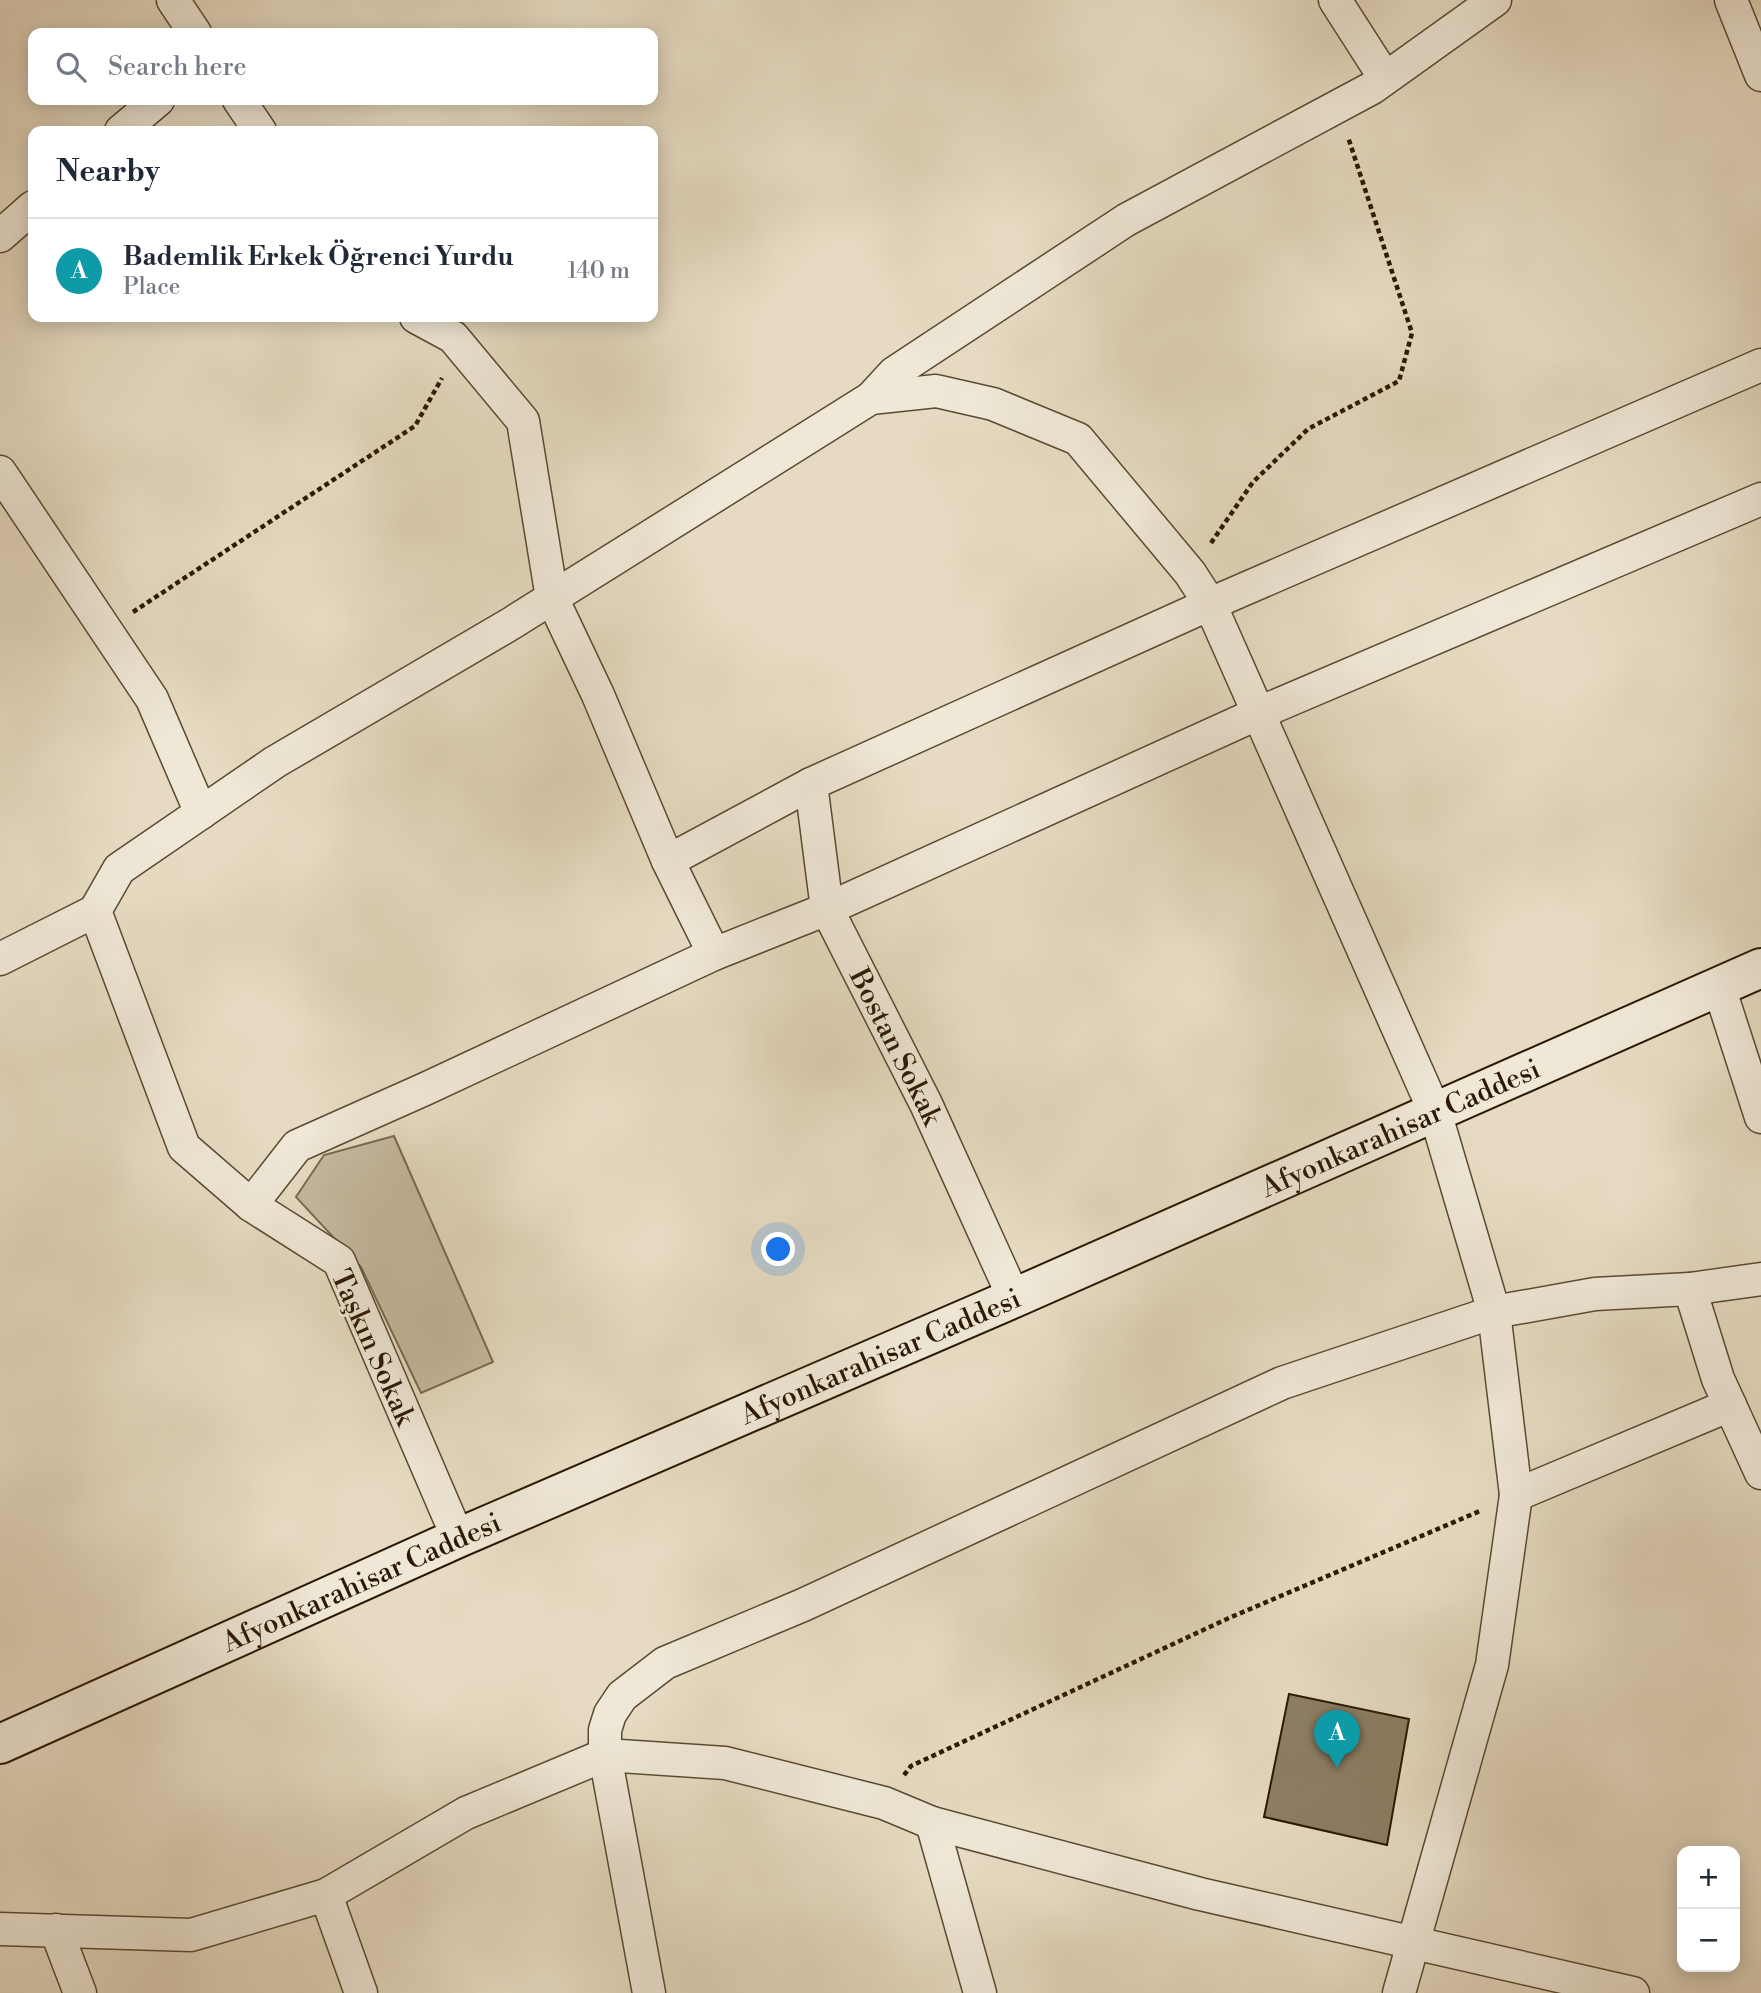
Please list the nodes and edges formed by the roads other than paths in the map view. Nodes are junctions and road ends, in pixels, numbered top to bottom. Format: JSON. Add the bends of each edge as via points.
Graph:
{"nodes":[{"id":1,"x":173,"y":0,"type":"edge"},
{"id":2,"x":1335,"y":0,"type":"edge"},
{"id":3,"x":1495,"y":0,"type":"edge"},
{"id":4,"x":1731,"y":0,"type":"edge"},
{"id":5,"x":192,"y":28,"type":"edge"},
{"id":6,"x":1761,"y":75,"type":"edge"},
{"id":7,"x":1385,"y":78,"type":"junction"},
{"id":8,"x":152,"y":105,"type":"edge"},
{"id":9,"x":242,"y":105,"type":"edge"},
{"id":10,"x":127,"y":126,"type":"edge"},
{"id":11,"x":257,"y":126,"type":"edge"},
{"id":12,"x":28,"y":211,"type":"edge"},
{"id":13,"x":0,"y":236,"type":"edge"},
{"id":14,"x":425,"y":322,"type":"edge"},
{"id":15,"x":1761,"y":365,"type":"edge"},
{"id":16,"x":871,"y":398,"type":"junction"},
{"id":17,"x":0,"y":472,"type":"edge"},
{"id":18,"x":1761,"y":499,"type":"edge"},
{"id":19,"x":552,"y":598,"type":"junction"},
{"id":20,"x":1210,"y":604,"type":"junction"},
{"id":21,"x":1259,"y":713,"type":"junction"},
{"id":22,"x":811,"y":784,"type":"junction"},
{"id":23,"x":201,"y":813,"type":"junction"},
{"id":24,"x":668,"y":861,"type":"junction"},
{"id":25,"x":827,"y":909,"type":"junction"},
{"id":26,"x":95,"y":911,"type":"junction"},
{"id":27,"x":714,"y":954,"type":"junction"},
{"id":28,"x":0,"y":959,"type":"edge"},
{"id":29,"x":1761,"y":968,"type":"edge"},
{"id":30,"x":1719,"y":987,"type":"junction"},
{"id":31,"x":1435,"y":1112,"type":"junction"},
{"id":32,"x":1761,"y":1117,"type":"edge"},
{"id":33,"x":251,"y":1205,"type":"junction"},
{"id":34,"x":1761,"y":1279,"type":"edge"},
{"id":35,"x":1690,"y":1289,"type":"junction"},
{"id":36,"x":1014,"y":1298,"type":"junction"},
{"id":37,"x":1494,"y":1312,"type":"junction"},
{"id":38,"x":1730,"y":1405,"type":"junction"},
{"id":39,"x":1761,"y":1473,"type":"edge"},
{"id":40,"x":1516,"y":1495,"type":"junction"},
{"id":41,"x":458,"y":1538,"type":"junction"},
{"id":42,"x":0,"y":1744,"type":"edge"},
{"id":43,"x":605,"y":1755,"type":"junction"},
{"id":44,"x":932,"y":1823,"type":"junction"},
{"id":45,"x":326,"y":1895,"type":"junction"},
{"id":46,"x":0,"y":1929,"type":"edge"},
{"id":47,"x":56,"y":1930,"type":"junction"},
{"id":48,"x":1412,"y":1943,"type":"junction"},
{"id":49,"x":80,"y":1993,"type":"edge"},
{"id":50,"x":361,"y":1993,"type":"edge"},
{"id":51,"x":649,"y":1993,"type":"edge"},
{"id":52,"x":980,"y":1993,"type":"edge"},
{"id":53,"x":1399,"y":1993,"type":"edge"},
{"id":54,"x":1633,"y":1993,"type":"edge"}],
"edges":[{"from":1,"to":5,"type":"street"},
{"from":2,"to":7,"type":"street"},
{"from":3,"to":7,"type":"street"},
{"from":4,"to":6,"type":"street"},
{"from":7,"to":16,"type":"street","via":[[1126,220],[894,373]]},
{"from":8,"to":10,"type":"street"},
{"from":9,"to":11,"type":"street"},
{"from":12,"to":13,"type":"street"},
{"from":14,"to":19,"type":"street","via":[[461,345],[523,421]]},
{"from":15,"to":20,"type":"street"},
{"from":16,"to":19,"type":"street"},
{"from":16,"to":20,"type":"street","via":[[936,391],[993,404],[1078,439],[1190,573]]},
{"from":17,"to":23,"type":"street","via":[[152,699]]},
{"from":18,"to":21,"type":"street"},
{"from":19,"to":23,"type":"street","via":[[275,762]]},
{"from":19,"to":24,"type":"street"},
{"from":20,"to":21,"type":"street"},
{"from":20,"to":22,"type":"street"},
{"from":21,"to":25,"type":"street"},
{"from":21,"to":31,"type":"street"},
{"from":22,"to":24,"type":"street"},
{"from":22,"to":25,"type":"street","name":"Bostan Sokak"},
{"from":23,"to":26,"type":"street","via":[[119,869]]},
{"from":24,"to":27,"type":"street"},
{"from":25,"to":27,"type":"street"},
{"from":25,"to":36,"type":"street","name":"Bostan Sokak","via":[[926,1104]]},
{"from":26,"to":28,"type":"street"},
{"from":26,"to":33,"type":"street","name":"Taşkın Sokak","via":[[184,1147]]},
{"from":27,"to":33,"type":"street","via":[[297,1146]]},
{"from":29,"to":30,"type":"main road","name":"Afyonkarahisar Caddesi"},
{"from":30,"to":31,"type":"main road","name":"Afyonkarahisar Caddesi"},
{"from":30,"to":32,"type":"street"},
{"from":31,"to":36,"type":"main road","name":"Afyonkarahisar Caddesi"},
{"from":31,"to":37,"type":"street"},
{"from":33,"to":41,"type":"street","name":"Taşkın Sokak","via":[[339,1261]]},
{"from":34,"to":35,"type":"street"},
{"from":35,"to":37,"type":"street","via":[[1595,1294]]},
{"from":35,"to":38,"type":"street"},
{"from":36,"to":41,"type":"main road","name":"Afyonkarahisar Caddesi"},
{"from":37,"to":40,"type":"street"},
{"from":37,"to":43,"type":"street","via":[[1282,1383],[803,1605],[665,1663],[622,1696],[610,1714]]},
{"from":38,"to":39,"type":"street"},
{"from":38,"to":40,"type":"street"},
{"from":40,"to":48,"type":"street","via":[[1492,1665]]},
{"from":41,"to":42,"type":"main road","name":"Afyonkarahisar Caddesi"},
{"from":43,"to":44,"type":"street","via":[[725,1763],[884,1803]]},
{"from":43,"to":45,"type":"street","via":[[466,1813]]},
{"from":43,"to":51,"type":"street"},
{"from":44,"to":48,"type":"street","via":[[1200,1894]]},
{"from":44,"to":52,"type":"street"},
{"from":45,"to":47,"type":"street","via":[[191,1935]]},
{"from":45,"to":50,"type":"street"},
{"from":46,"to":47,"type":"street"},
{"from":47,"to":49,"type":"street"},
{"from":48,"to":53,"type":"street"},
{"from":48,"to":54,"type":"street"}]}
